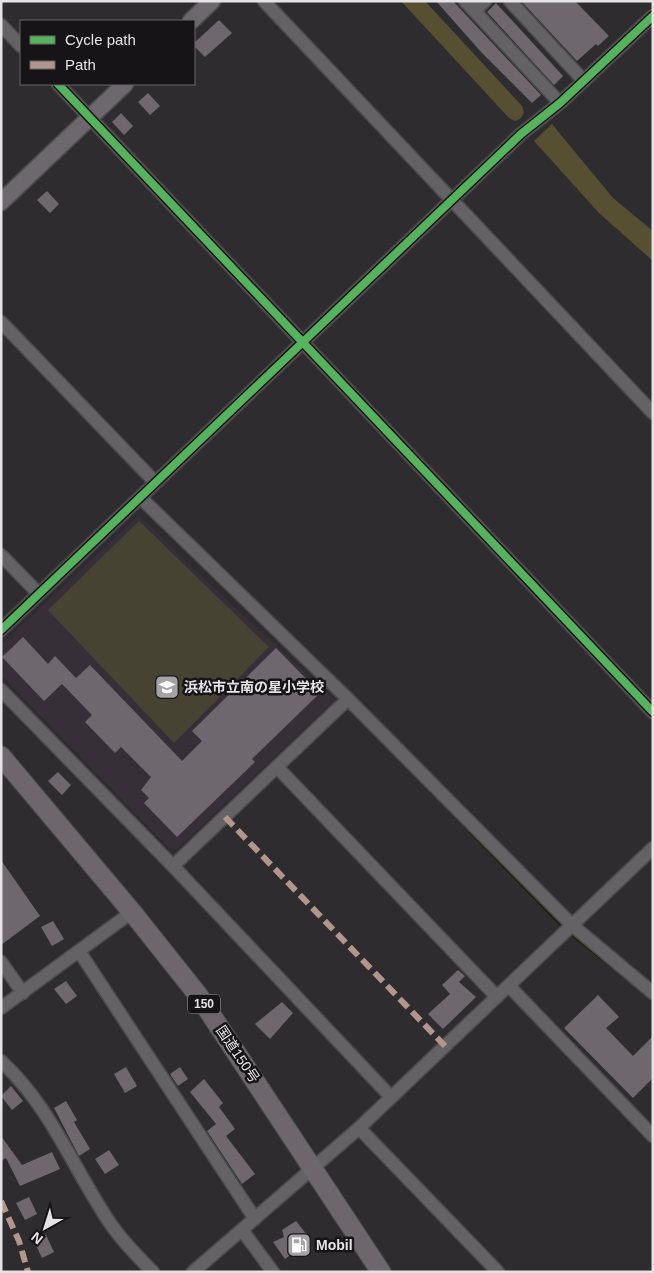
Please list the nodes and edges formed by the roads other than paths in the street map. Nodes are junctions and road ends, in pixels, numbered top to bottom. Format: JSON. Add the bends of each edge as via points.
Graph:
{"nodes":[{"id":1,"x":212,"y":1,"type":"edge"},
{"id":2,"x":264,"y":1,"type":"edge"},
{"id":3,"x":465,"y":1,"type":"edge"},
{"id":4,"x":485,"y":1,"type":"edge"},
{"id":5,"x":510,"y":1,"type":"edge"},
{"id":6,"x":475,"y":11,"type":"junction"},
{"id":7,"x":653,"y":16,"type":"edge"},
{"id":8,"x":192,"y":20,"type":"edge"},
{"id":9,"x":1,"y":25,"type":"edge"},
{"id":10,"x":20,"y":45,"type":"edge"},
{"id":11,"x":584,"y":81,"type":"junction"},
{"id":12,"x":59,"y":85,"type":"edge"},
{"id":13,"x":124,"y":85,"type":"edge"},
{"id":14,"x":560,"y":103,"type":"junction"},
{"id":15,"x":90,"y":117,"type":"junction"},
{"id":16,"x":452,"y":200,"type":"junction"},
{"id":17,"x":1,"y":202,"type":"edge"},
{"id":18,"x":1,"y":322,"type":"edge"},
{"id":19,"x":303,"y":343,"type":"junction"},
{"id":20,"x":653,"y":413,"type":"edge"},
{"id":21,"x":154,"y":481,"type":"junction"},
{"id":22,"x":141,"y":498,"type":"junction"},
{"id":23,"x":1,"y":555,"type":"edge"},
{"id":24,"x":39,"y":594,"type":"junction"},
{"id":25,"x":1,"y":630,"type":"edge"},
{"id":26,"x":1,"y":690,"type":"edge"},
{"id":27,"x":348,"y":699,"type":"junction"},
{"id":28,"x":653,"y":712,"type":"edge"},
{"id":29,"x":1,"y":756,"type":"edge"},
{"id":30,"x":277,"y":767,"type":"junction"},
{"id":31,"x":653,"y":848,"type":"edge"},
{"id":32,"x":173,"y":866,"type":"junction"},
{"id":33,"x":132,"y":912,"type":"junction"},
{"id":34,"x":572,"y":925,"type":"junction"},
{"id":35,"x":78,"y":951,"type":"junction"},
{"id":36,"x":1,"y":962,"type":"edge"},
{"id":37,"x":509,"y":986,"type":"junction"},
{"id":38,"x":23,"y":992,"type":"junction"},
{"id":39,"x":653,"y":993,"type":"edge"},
{"id":40,"x":497,"y":997,"type":"junction"},
{"id":41,"x":1,"y":1008,"type":"edge"},
{"id":42,"x":1,"y":1061,"type":"edge"},
{"id":43,"x":391,"y":1097,"type":"junction"},
{"id":44,"x":359,"y":1128,"type":"junction"},
{"id":45,"x":653,"y":1136,"type":"edge"},
{"id":46,"x":314,"y":1169,"type":"junction"},
{"id":47,"x":255,"y":1219,"type":"junction"},
{"id":48,"x":242,"y":1230,"type":"junction"},
{"id":49,"x":153,"y":1272,"type":"edge"},
{"id":50,"x":193,"y":1272,"type":"edge"},
{"id":51,"x":273,"y":1272,"type":"edge"},
{"id":52,"x":381,"y":1272,"type":"edge"},
{"id":53,"x":498,"y":1272,"type":"edge"}],
"edges":[{"from":1,"to":8,"type":"main road"},
{"from":2,"to":16,"type":"street"},
{"from":3,"to":6,"type":"street"},
{"from":4,"to":6,"type":"street"},
{"from":5,"to":11,"type":"street"},
{"from":6,"to":14,"type":"street"},
{"from":7,"to":11,"type":"street"},
{"from":9,"to":10,"type":"street"},
{"from":11,"to":14,"type":"street"},
{"from":12,"to":15,"type":"street"},
{"from":13,"to":15,"type":"main road"},
{"from":14,"to":16,"type":"street","via":[[521,134]]},
{"from":15,"to":17,"type":"main road"},
{"from":15,"to":19,"type":"street"},
{"from":16,"to":19,"type":"street"},
{"from":16,"to":20,"type":"street"},
{"from":18,"to":21,"type":"street"},
{"from":19,"to":21,"type":"street"},
{"from":19,"to":28,"type":"street"},
{"from":21,"to":22,"type":"street"},
{"from":22,"to":24,"type":"street"},
{"from":22,"to":27,"type":"street"},
{"from":23,"to":24,"type":"street"},
{"from":24,"to":25,"type":"street"},
{"from":26,"to":32,"type":"street"},
{"from":27,"to":30,"type":"street"},
{"from":27,"to":34,"type":"street"},
{"from":29,"to":33,"type":"highway","name":"国道150号","number":"150"},
{"from":30,"to":32,"type":"street"},
{"from":30,"to":40,"type":"street"},
{"from":31,"to":34,"type":"street"},
{"from":32,"to":43,"type":"street"},
{"from":33,"to":35,"type":"street"},
{"from":33,"to":46,"type":"highway","name":"国道150号","number":"150","via":[[198,995]]},
{"from":34,"to":37,"type":"street"},
{"from":34,"to":39,"type":"street"},
{"from":35,"to":38,"type":"street"},
{"from":35,"to":47,"type":"street"},
{"from":36,"to":38,"type":"street"},
{"from":37,"to":40,"type":"street"},
{"from":37,"to":45,"type":"street"},
{"from":38,"to":41,"type":"street"},
{"from":40,"to":43,"type":"street"},
{"from":42,"to":49,"type":"street","via":[[38,1101],[112,1226]]},
{"from":43,"to":44,"type":"street"},
{"from":44,"to":46,"type":"street"},
{"from":44,"to":53,"type":"street"},
{"from":46,"to":47,"type":"street"},
{"from":46,"to":52,"type":"highway","name":"国道150号","number":"150"},
{"from":47,"to":48,"type":"street"},
{"from":48,"to":50,"type":"street"},
{"from":48,"to":51,"type":"street"}]}
